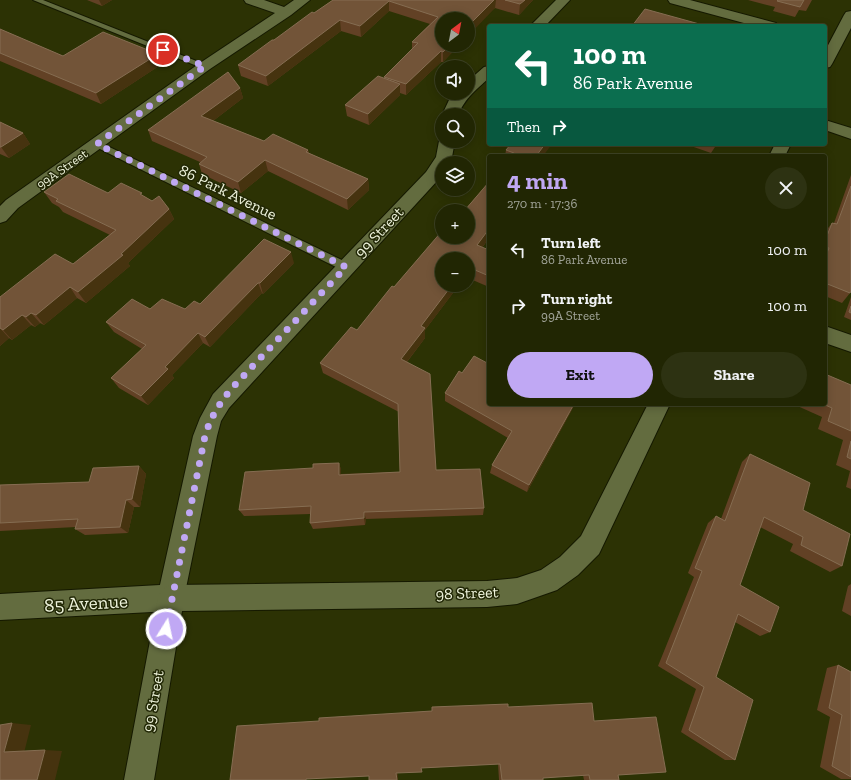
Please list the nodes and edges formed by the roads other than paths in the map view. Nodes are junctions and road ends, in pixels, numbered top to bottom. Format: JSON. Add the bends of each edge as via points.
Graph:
{"nodes":[{"id":1,"x":37,"y":0,"type":"edge"},
{"id":2,"x":251,"y":0,"type":"edge"},
{"id":3,"x":303,"y":0,"type":"edge"},
{"id":4,"x":563,"y":0,"type":"edge"},
{"id":5,"x":675,"y":0,"type":"edge"},
{"id":6,"x":286,"y":12,"type":"junction"},
{"id":7,"x":851,"y":15,"type":"edge"},
{"id":8,"x":538,"y":24,"type":"edge"},
{"id":9,"x":764,"y":24,"type":"edge"},
{"id":10,"x":831,"y":42,"type":"edge"},
{"id":11,"x":827,"y":57,"type":"edge"},
{"id":12,"x":205,"y":66,"type":"junction"},
{"id":13,"x":487,"y":72,"type":"edge"},
{"id":14,"x":475,"y":83,"type":"edge"},
{"id":15,"x":827,"y":126,"type":"edge"},
{"id":16,"x":851,"y":134,"type":"edge"},
{"id":17,"x":97,"y":144,"type":"junction"},
{"id":18,"x":446,"y":148,"type":"edge"},
{"id":19,"x":0,"y":216,"type":"edge"},
{"id":20,"x":346,"y":267,"type":"junction"},
{"id":21,"x":827,"y":335,"type":"edge"},
{"id":22,"x":851,"y":344,"type":"edge"},
{"id":23,"x":658,"y":406,"type":"edge"},
{"id":24,"x":171,"y":598,"type":"junction"},
{"id":25,"x":0,"y":607,"type":"edge"},
{"id":26,"x":139,"y":780,"type":"edge"}],
"edges":[{"from":1,"to":12,"type":"lane"},
{"from":2,"to":6,"type":"street"},
{"from":3,"to":6,"type":"street","name":"99A Street"},
{"from":4,"to":8,"type":"street"},
{"from":5,"to":9,"type":"street"},
{"from":6,"to":12,"type":"street","name":"99A Street"},
{"from":7,"to":10,"type":"street"},
{"from":10,"to":11,"type":"street"},
{"from":12,"to":17,"type":"street","name":"99A Street"},
{"from":13,"to":14,"type":"street"},
{"from":15,"to":16,"type":"street"},
{"from":17,"to":19,"type":"street","name":"99A Street","via":[[12,204]]},
{"from":17,"to":20,"type":"lane","name":"86 Park Avenue"},
{"from":18,"to":20,"type":"street","name":"99 Street","via":[[440,166]]},
{"from":20,"to":24,"type":"street","name":"99 Street","via":[[234,386],[211,418]]},
{"from":21,"to":22,"type":"street"},
{"from":23,"to":24,"type":"street","name":"98 Street","via":[[590,544],[569,566],[548,581],[517,591],[487,594]]},
{"from":24,"to":25,"type":"street","name":"85 Avenue"},
{"from":24,"to":26,"type":"street","name":"99 Street"}]}
